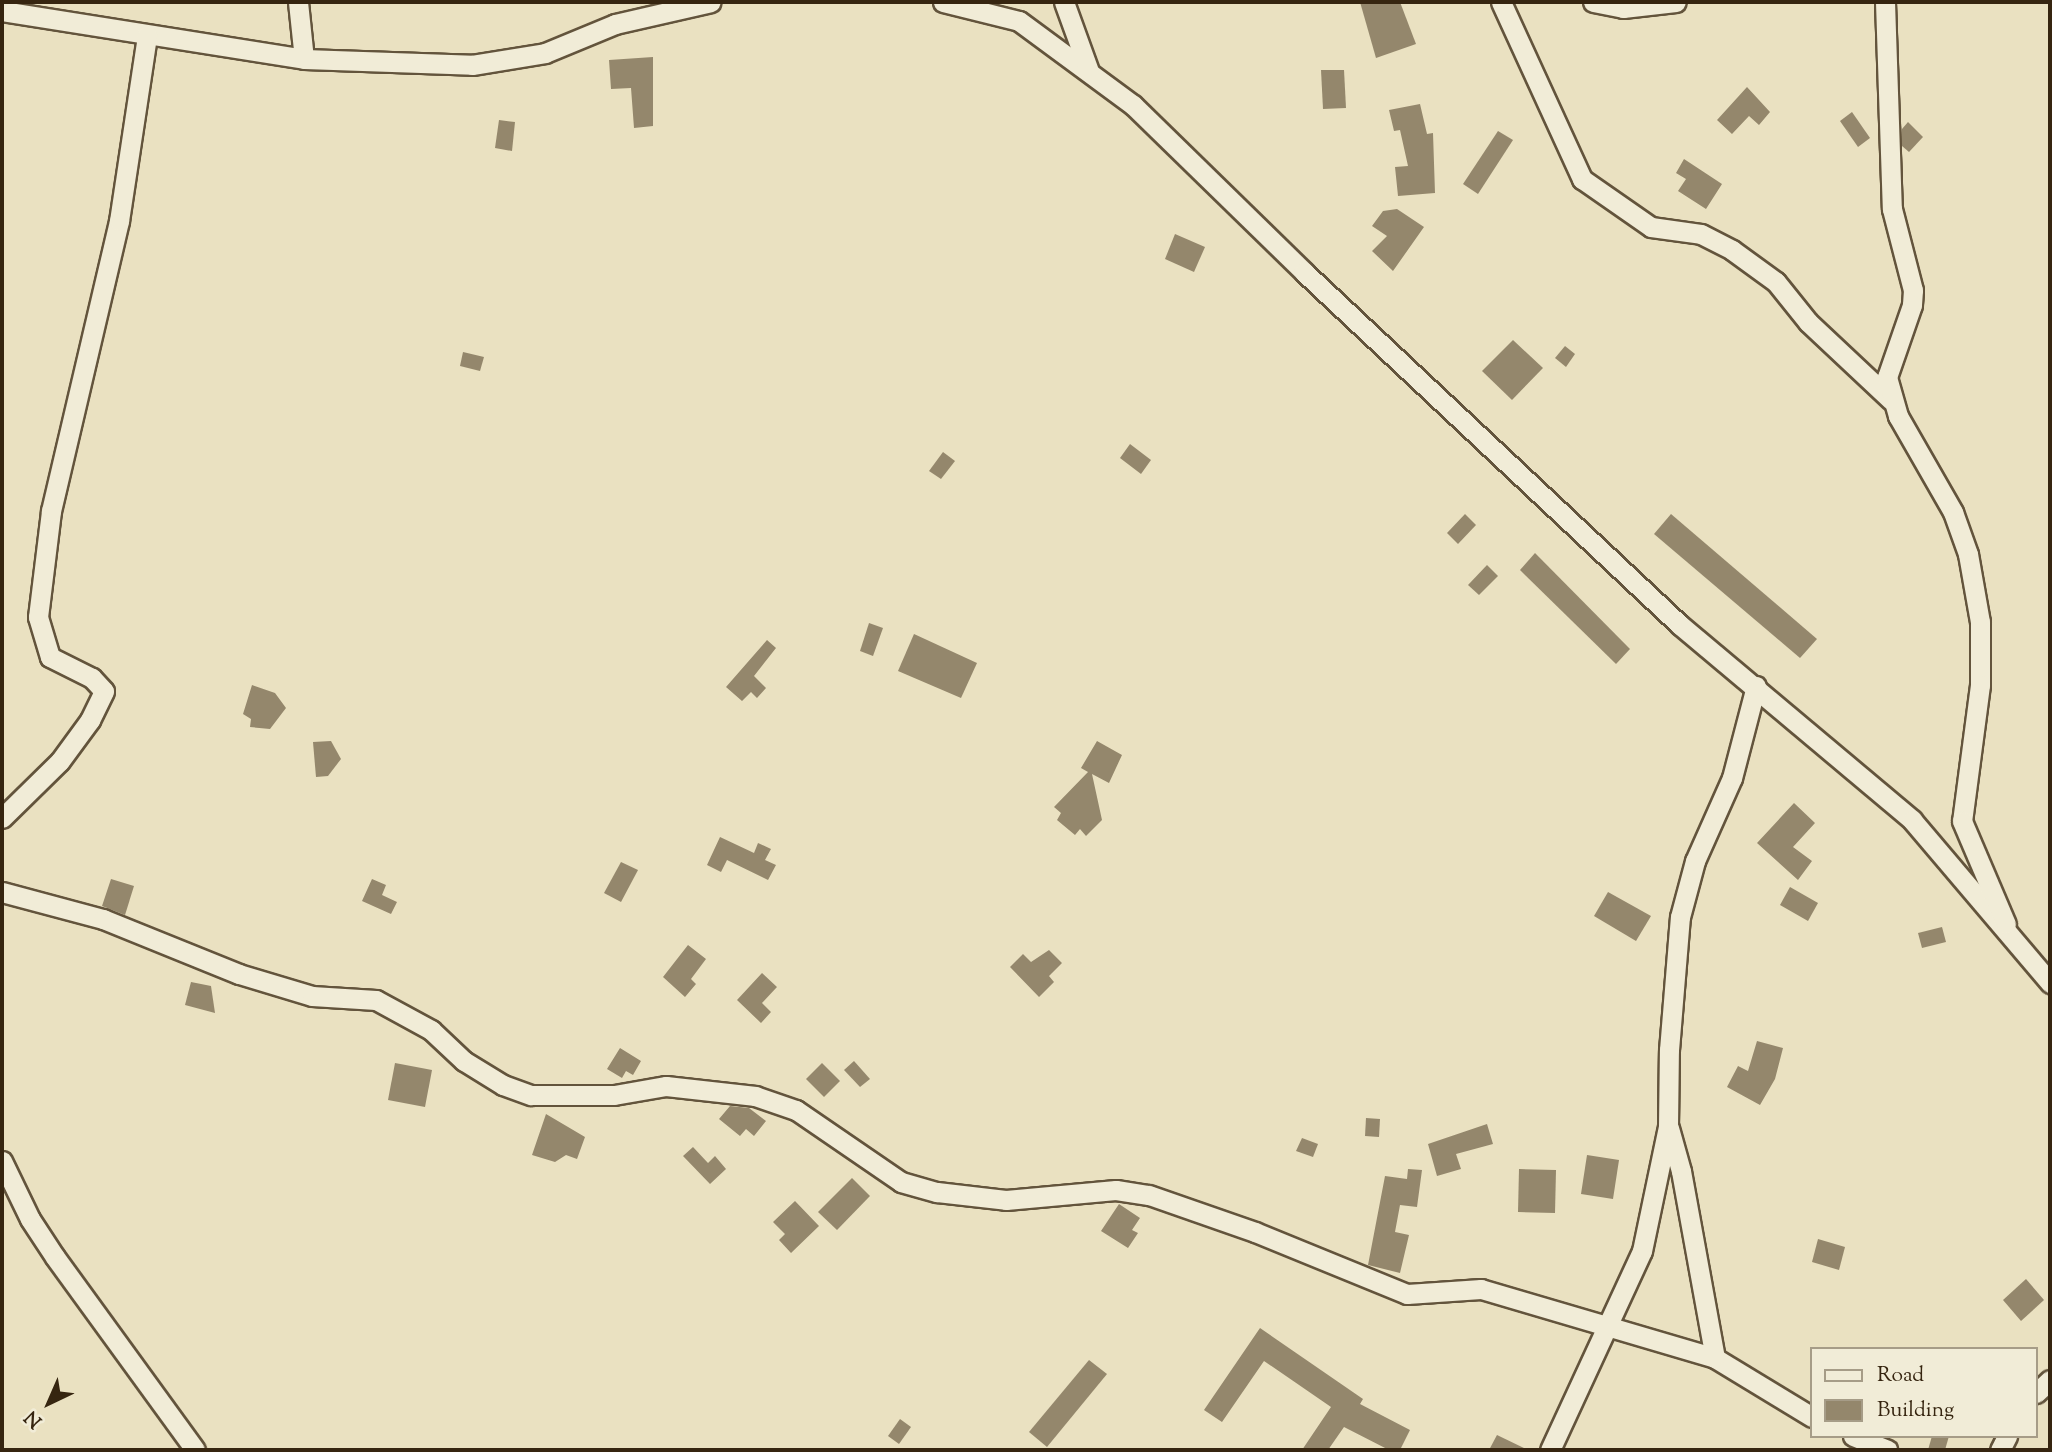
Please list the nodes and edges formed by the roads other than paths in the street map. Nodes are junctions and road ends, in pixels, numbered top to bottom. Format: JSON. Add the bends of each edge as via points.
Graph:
{"nodes":[{"id":1,"x":298,"y":2,"type":"edge"},
{"id":2,"x":711,"y":2,"type":"edge"},
{"id":3,"x":943,"y":2,"type":"edge"},
{"id":4,"x":1064,"y":2,"type":"edge"},
{"id":5,"x":1501,"y":2,"type":"edge"},
{"id":6,"x":1593,"y":2,"type":"edge"},
{"id":7,"x":1676,"y":2,"type":"edge"},
{"id":8,"x":1885,"y":2,"type":"edge"},
{"id":9,"x":2,"y":11,"type":"edge"},
{"id":10,"x":146,"y":35,"type":"junction"},
{"id":11,"x":304,"y":59,"type":"junction"},
{"id":12,"x":1089,"y":71,"type":"junction"},
{"id":13,"x":1891,"y":400,"type":"junction"},
{"id":14,"x":1756,"y":686,"type":"junction"},
{"id":15,"x":2,"y":818,"type":"edge"},
{"id":16,"x":2,"y":892,"type":"edge"},
{"id":17,"x":2013,"y":942,"type":"junction"},
{"id":18,"x":2050,"y":983,"type":"edge"},
{"id":19,"x":1668,"y":1127,"type":"junction"},
{"id":20,"x":2,"y":1161,"type":"edge"},
{"id":21,"x":1611,"y":1324,"type":"junction"},
{"id":22,"x":1715,"y":1358,"type":"junction"},
{"id":23,"x":1811,"y":1416,"type":"edge"},
{"id":24,"x":1857,"y":1438,"type":"edge"},
{"id":25,"x":1878,"y":1449,"type":"edge"},
{"id":26,"x":195,"y":1450,"type":"edge"},
{"id":27,"x":1550,"y":1450,"type":"edge"}],
"edges":[{"from":1,"to":11,"type":"street"},
{"from":2,"to":11,"type":"street","via":[[615,24],[545,53],[472,65]]},
{"from":3,"to":12,"type":"street","via":[[1019,21]]},
{"from":4,"to":12,"type":"street"},
{"from":5,"to":13,"type":"street","via":[[1582,179],[1651,228],[1701,234],[1732,250],[1776,282],[1808,322]]},
{"from":6,"to":7,"type":"street","via":[[1623,8]]},
{"from":8,"to":13,"type":"street","via":[[1892,209],[1913,290],[1912,305],[1888,364]]},
{"from":9,"to":10,"type":"street"},
{"from":10,"to":11,"type":"street"},
{"from":10,"to":15,"type":"street","via":[[119,221],[51,511],[38,617],[50,657],[101,684],[104,691],[74,744]]},
{"from":12,"to":14,"type":"street","via":[[1133,105],[1680,625]]},
{"from":13,"to":17,"type":"street","via":[[1953,512],[1968,554],[1980,622],[1980,685],[1962,821]]},
{"from":14,"to":17,"type":"street","via":[[1912,820]]},
{"from":14,"to":19,"type":"street","via":[[1732,778],[1695,861],[1680,917]]},
{"from":16,"to":21,"type":"street","via":[[103,919],[239,974],[312,996],[376,1000],[430,1030],[464,1061],[503,1086],[531,1095],[614,1095],[666,1086],[755,1096],[796,1110],[901,1182],[937,1192],[1006,1200],[1116,1190],[1149,1195],[1407,1294],[1481,1289]]},
{"from":17,"to":18,"type":"street"},
{"from":19,"to":21,"type":"street","via":[[1642,1251]]},
{"from":19,"to":22,"type":"street","via":[[1681,1171]]},
{"from":20,"to":26,"type":"street","via":[[55,1258]]},
{"from":21,"to":22,"type":"street"},
{"from":21,"to":27,"type":"street"},
{"from":22,"to":23,"type":"street"},
{"from":24,"to":25,"type":"street"}]}
